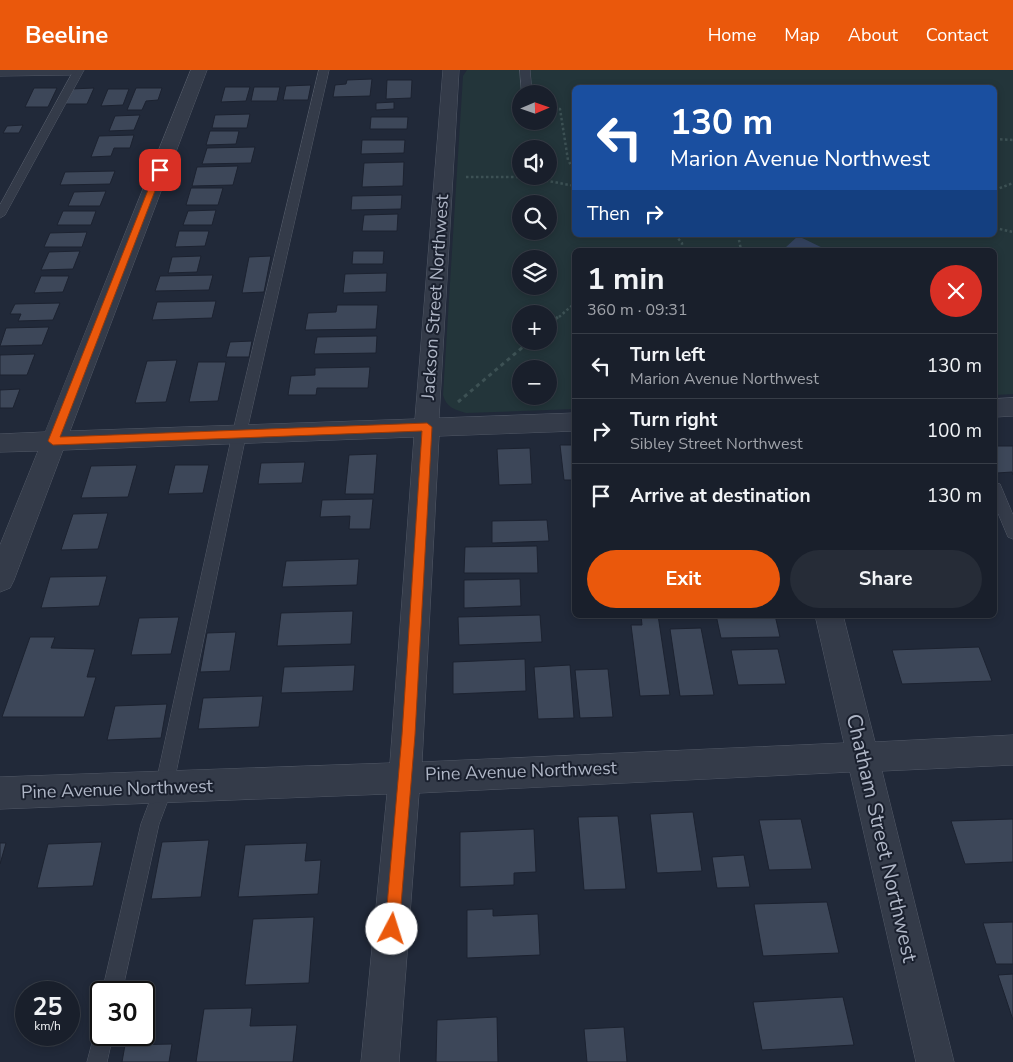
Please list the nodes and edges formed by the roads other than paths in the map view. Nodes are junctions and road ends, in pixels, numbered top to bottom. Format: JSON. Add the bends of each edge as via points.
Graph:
{"nodes":[{"id":1,"x":69,"y":70,"type":"edge"},
{"id":2,"x":79,"y":70,"type":"edge"},
{"id":3,"x":199,"y":70,"type":"edge"},
{"id":4,"x":324,"y":70,"type":"edge"},
{"id":5,"x":451,"y":70,"type":"edge"},
{"id":6,"x":525,"y":70,"type":"edge"},
{"id":7,"x":0,"y":72,"type":"edge"},
{"id":8,"x":526,"y":85,"type":"edge"},
{"id":9,"x":0,"y":215,"type":"edge"},
{"id":10,"x":1013,"y":407,"type":"edge"},
{"id":11,"x":997,"y":408,"type":"edge"},
{"id":12,"x":572,"y":422,"type":"edge"},
{"id":13,"x":427,"y":427,"type":"junction"},
{"id":14,"x":239,"y":435,"type":"junction"},
{"id":15,"x":53,"y":441,"type":"junction"},
{"id":16,"x":0,"y":443,"type":"edge"},
{"id":17,"x":997,"y":493,"type":"edge"},
{"id":18,"x":1013,"y":533,"type":"edge"},
{"id":19,"x":0,"y":580,"type":"edge"},
{"id":20,"x":830,"y":618,"type":"edge"},
{"id":21,"x":1013,"y":750,"type":"edge"},
{"id":22,"x":864,"y":757,"type":"junction"},
{"id":23,"x":404,"y":776,"type":"junction"},
{"id":24,"x":164,"y":787,"type":"junction"},
{"id":25,"x":0,"y":793,"type":"edge"},
{"id":26,"x":114,"y":981,"type":"edge"},
{"id":27,"x":101,"y":1046,"type":"edge"},
{"id":28,"x":97,"y":1062,"type":"edge"},
{"id":29,"x":380,"y":1062,"type":"edge"},
{"id":30,"x":935,"y":1062,"type":"edge"}],
"edges":[{"from":1,"to":7,"type":"street"},
{"from":2,"to":9,"type":"lane"},
{"from":3,"to":15,"type":"street"},
{"from":4,"to":14,"type":"lane"},
{"from":5,"to":13,"type":"street","name":"Jackson Street Northwest"},
{"from":6,"to":8,"type":"lane"},
{"from":10,"to":11,"type":"street"},
{"from":12,"to":13,"type":"street"},
{"from":13,"to":14,"type":"street"},
{"from":13,"to":23,"type":"street","name":"Jackson Street Northwest"},
{"from":14,"to":15,"type":"street"},
{"from":14,"to":24,"type":"lane"},
{"from":15,"to":16,"type":"street"},
{"from":15,"to":19,"type":"street"},
{"from":17,"to":18,"type":"lane"},
{"from":20,"to":22,"type":"street","name":"Chatham Street Northwest"},
{"from":21,"to":22,"type":"street","name":"Pine Avenue Northwest"},
{"from":22,"to":23,"type":"street","name":"Pine Avenue Northwest"},
{"from":22,"to":30,"type":"street","name":"Chatham Street Northwest"},
{"from":23,"to":24,"type":"street","name":"Pine Avenue Northwest"},
{"from":23,"to":29,"type":"street","name":"Jackson Street Northwest"},
{"from":24,"to":25,"type":"street","name":"Pine Avenue Northwest"},
{"from":24,"to":26,"type":"lane","via":[[150,824]]},
{"from":27,"to":28,"type":"lane"}]}
